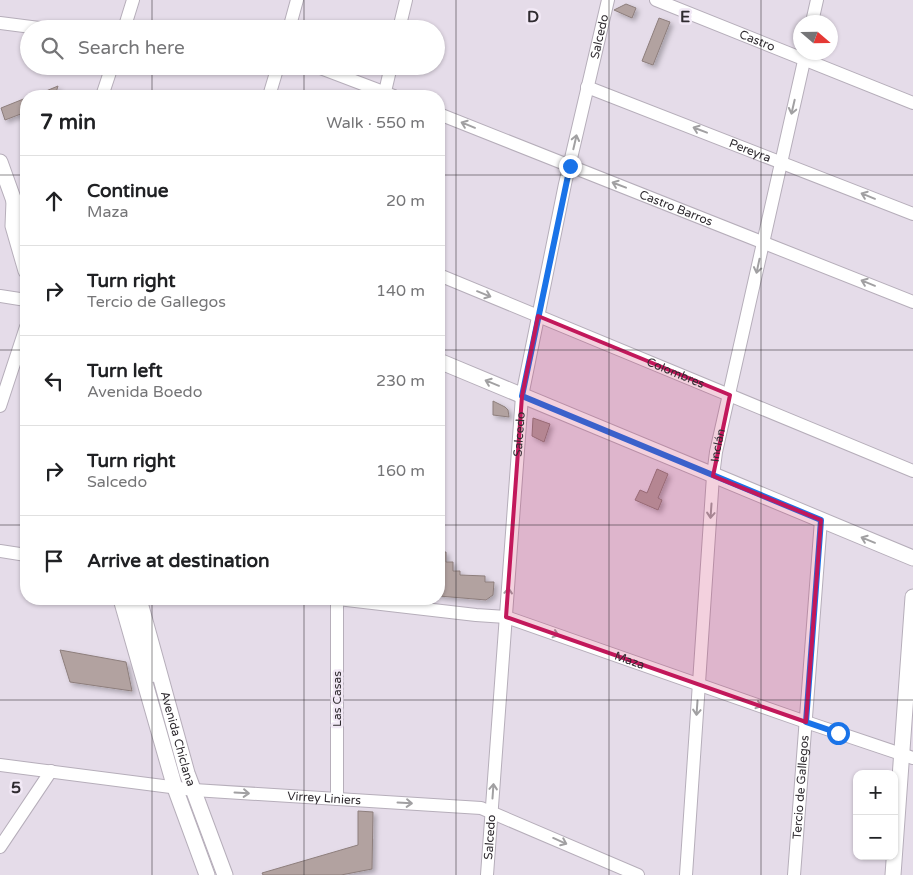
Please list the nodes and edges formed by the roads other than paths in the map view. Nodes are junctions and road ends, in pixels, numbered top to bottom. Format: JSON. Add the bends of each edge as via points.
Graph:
{"nodes":[{"id":1,"x":133,"y":0,"type":"edge"},
{"id":2,"x":297,"y":0,"type":"edge"},
{"id":3,"x":406,"y":0,"type":"edge"},
{"id":4,"x":608,"y":0,"type":"edge"},
{"id":5,"x":656,"y":0,"type":"edge"},
{"id":6,"x":818,"y":0,"type":"edge"},
{"id":7,"x":814,"y":15,"type":"edge"},
{"id":8,"x":127,"y":20,"type":"edge"},
{"id":9,"x":291,"y":20,"type":"edge"},
{"id":10,"x":401,"y":20,"type":"edge"},
{"id":11,"x":0,"y":23,"type":"edge"},
{"id":12,"x":20,"y":26,"type":"edge"},
{"id":13,"x":793,"y":51,"type":"edge"},
{"id":14,"x":804,"y":60,"type":"edge"},
{"id":15,"x":814,"y":60,"type":"edge"},
{"id":16,"x":109,"y":75,"type":"edge"},
{"id":17,"x":275,"y":75,"type":"edge"},
{"id":18,"x":338,"y":75,"type":"edge"},
{"id":19,"x":390,"y":75,"type":"edge"},
{"id":20,"x":587,"y":87,"type":"junction"},
{"id":21,"x":104,"y":90,"type":"edge"},
{"id":22,"x":271,"y":90,"type":"edge"},
{"id":23,"x":375,"y":90,"type":"edge"},
{"id":24,"x":389,"y":90,"type":"edge"},
{"id":25,"x":913,"y":103,"type":"edge"},
{"id":26,"x":445,"y":116,"type":"edge"},
{"id":27,"x":0,"y":162,"type":"edge"},
{"id":28,"x":781,"y":162,"type":"junction"},
{"id":29,"x":570,"y":166,"type":"junction"},
{"id":30,"x":13,"y":201,"type":"edge"},
{"id":31,"x":913,"y":214,"type":"edge"},
{"id":32,"x":20,"y":220,"type":"edge"},
{"id":33,"x":763,"y":242,"type":"junction"},
{"id":34,"x":20,"y":248,"type":"edge"},
{"id":35,"x":445,"y":278,"type":"edge"},
{"id":36,"x":0,"y":296,"type":"edge"},
{"id":37,"x":20,"y":299,"type":"edge"},
{"id":38,"x":913,"y":302,"type":"edge"},
{"id":39,"x":538,"y":316,"type":"junction"},
{"id":40,"x":20,"y":345,"type":"edge"},
{"id":41,"x":445,"y":364,"type":"edge"},
{"id":42,"x":730,"y":394,"type":"junction"},
{"id":43,"x":522,"y":396,"type":"junction"},
{"id":44,"x":0,"y":406,"type":"edge"},
{"id":45,"x":913,"y":471,"type":"edge"},
{"id":46,"x":713,"y":476,"type":"junction"},
{"id":47,"x":821,"y":520,"type":"junction"},
{"id":48,"x":0,"y":551,"type":"edge"},
{"id":49,"x":20,"y":554,"type":"edge"},
{"id":50,"x":913,"y":558,"type":"edge"},
{"id":51,"x":913,"y":597,"type":"edge"},
{"id":52,"x":123,"y":605,"type":"edge"},
{"id":53,"x":133,"y":605,"type":"edge"},
{"id":54,"x":142,"y":605,"type":"edge"},
{"id":55,"x":338,"y":605,"type":"edge"},
{"id":56,"x":390,"y":605,"type":"edge"},
{"id":57,"x":506,"y":617,"type":"junction"},
{"id":58,"x":699,"y":684,"type":"junction"},
{"id":59,"x":806,"y":722,"type":"junction"},
{"id":60,"x":907,"y":756,"type":"edge"},
{"id":61,"x":0,"y":764,"type":"edge"},
{"id":62,"x":51,"y":771,"type":"junction"},
{"id":63,"x":185,"y":789,"type":"junction"},
{"id":64,"x":336,"y":799,"type":"junction"},
{"id":65,"x":491,"y":811,"type":"junction"},
{"id":66,"x":0,"y":847,"type":"edge"},
{"id":67,"x":207,"y":875,"type":"edge"},
{"id":68,"x":218,"y":875,"type":"edge"},
{"id":69,"x":225,"y":875,"type":"edge"},
{"id":70,"x":487,"y":875,"type":"edge"},
{"id":71,"x":638,"y":875,"type":"edge"},
{"id":72,"x":686,"y":875,"type":"edge"},
{"id":73,"x":794,"y":875,"type":"edge"},
{"id":74,"x":893,"y":875,"type":"edge"}],
"edges":[{"from":1,"to":8,"type":"street"},
{"from":2,"to":9,"type":"street"},
{"from":3,"to":10,"type":"street"},
{"from":4,"to":20,"type":"street","name":"Salcedo"},
{"from":5,"to":13,"type":"street","name":"Castro"},
{"from":6,"to":7,"type":"street"},
{"from":11,"to":12,"type":"street"},
{"from":14,"to":28,"type":"street","name":"Inclán","one_way":true},
{"from":15,"to":25,"type":"street","name":"Castro"},
{"from":16,"to":21,"type":"street"},
{"from":17,"to":22,"type":"street"},
{"from":18,"to":23,"type":"street"},
{"from":19,"to":24,"type":"street"},
{"from":28,"to":20,"type":"street","name":"Pereyra","one_way":true},
{"from":29,"to":20,"type":"street","name":"Salcedo","one_way":true},
{"from":29,"to":26,"type":"street","name":"Castro Barros","one_way":true},
{"from":27,"to":30,"type":"main road"},
{"from":31,"to":28,"type":"street","name":"Pereyra","one_way":true},
{"from":28,"to":33,"type":"street","name":"Inclán"},
{"from":33,"to":29,"type":"street","name":"Castro Barros","one_way":true},
{"from":29,"to":39,"type":"street","name":"Salcedo"},
{"from":30,"to":32,"type":"street"},
{"from":30,"to":34,"type":"main road","via":[[14,226]]},
{"from":38,"to":33,"type":"street","name":"Castro Barros","one_way":true},
{"from":33,"to":42,"type":"street","name":"Inclán","one_way":true},
{"from":35,"to":39,"type":"street","name":"Colombres","one_way":true},
{"from":36,"to":37,"type":"street"},
{"from":39,"to":42,"type":"street","name":"Colombres"},
{"from":39,"to":43,"type":"street","name":"Salcedo"},
{"from":40,"to":44,"type":"street"},
{"from":43,"to":41,"type":"main road","one_way":true},
{"from":42,"to":45,"type":"street","name":"Colombres"},
{"from":42,"to":46,"type":"street","name":"Inclán"},
{"from":43,"to":46,"type":"main road"},
{"from":57,"to":43,"type":"street","name":"Salcedo","one_way":true},
{"from":46,"to":47,"type":"main road"},
{"from":46,"to":58,"type":"street","name":"Inclán","one_way":true},
{"from":50,"to":47,"type":"main road","one_way":true},
{"from":47,"to":59,"type":"street","name":"Tercio de Gallegos"},
{"from":48,"to":49,"type":"street"},
{"from":51,"to":60,"type":"main road"},
{"from":52,"to":63,"type":"main road","name":"Avenida Chiclana"},
{"from":53,"to":63,"type":"street"},
{"from":54,"to":63,"type":"main road","name":"Avenida Chiclana","via":[[187,773]]},
{"from":55,"to":64,"type":"street","name":"Las Casas"},
{"from":56,"to":57,"type":"street","name":"Maza"},
{"from":57,"to":58,"type":"street","name":"Maza","one_way":true},
{"from":65,"to":57,"type":"street","name":"Salcedo","one_way":true},
{"from":58,"to":59,"type":"street","name":"Maza","one_way":true},
{"from":58,"to":72,"type":"street","name":"Inclán","one_way":true},
{"from":59,"to":60,"type":"street","name":"Maza"},
{"from":59,"to":73,"type":"street","name":"Tercio de Gallegos"},
{"from":60,"to":74,"type":"main road"},
{"from":61,"to":62,"type":"street","name":"Virrey Liniers"},
{"from":62,"to":63,"type":"street","name":"Virrey Liniers"},
{"from":62,"to":66,"type":"street"},
{"from":63,"to":64,"type":"street","name":"Virrey Liniers","one_way":true},
{"from":63,"to":67,"type":"main road","name":"Avenida Chiclana"},
{"from":63,"to":68,"type":"street"},
{"from":63,"to":69,"type":"main road","name":"Avenida Chiclana"},
{"from":64,"to":65,"type":"street","name":"Virrey Liniers","one_way":true,"via":[[461,806]]},
{"from":65,"to":70,"type":"street","name":"Salcedo"},
{"from":65,"to":71,"type":"street","name":"Virrey Liniers","one_way":true}]}
